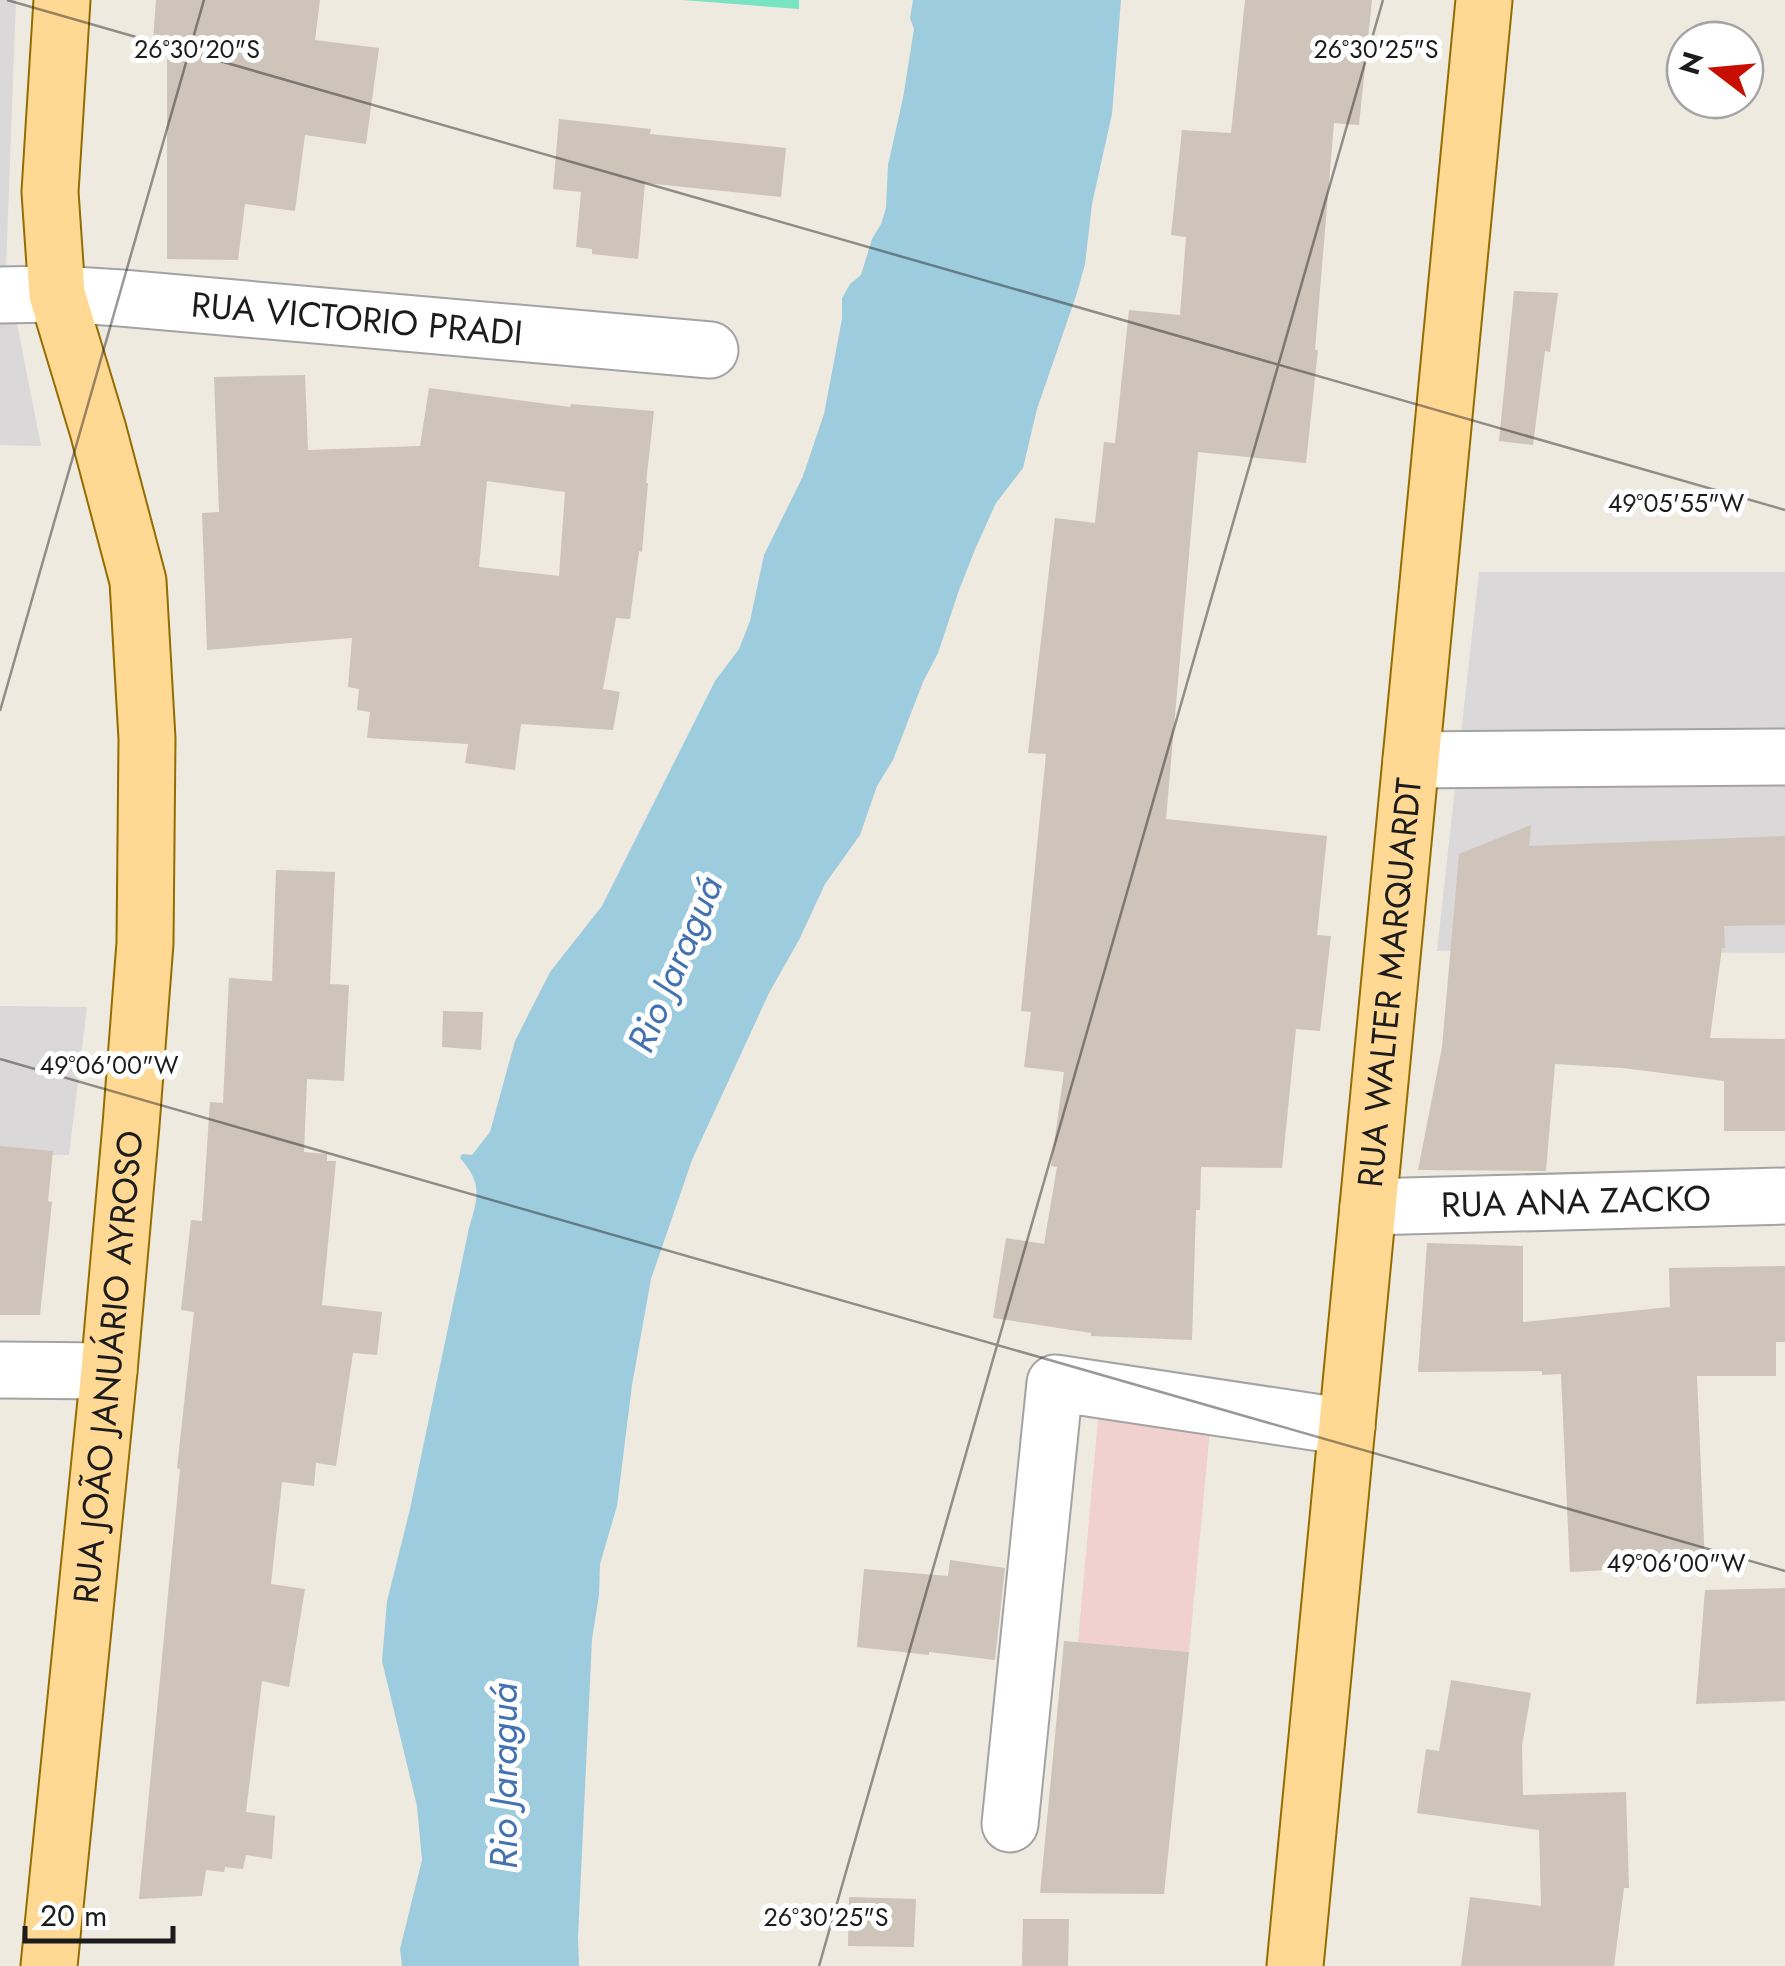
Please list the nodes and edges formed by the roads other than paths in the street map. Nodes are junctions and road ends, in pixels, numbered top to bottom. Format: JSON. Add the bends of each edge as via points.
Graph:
{"nodes":[{"id":1,"x":62,"y":0,"type":"edge"},
{"id":2,"x":1484,"y":0,"type":"edge"},
{"id":3,"x":57,"y":294,"type":"junction"},
{"id":4,"x":0,"y":295,"type":"edge"},
{"id":5,"x":710,"y":350,"type":"dead end"},
{"id":6,"x":1785,"y":757,"type":"edge"},
{"id":7,"x":1411,"y":760,"type":"junction"},
{"id":8,"x":1785,"y":1196,"type":"edge"},
{"id":9,"x":1368,"y":1206,"type":"junction"},
{"id":10,"x":0,"y":1370,"type":"edge"},
{"id":11,"x":109,"y":1371,"type":"junction"},
{"id":12,"x":1347,"y":1427,"type":"junction"},
{"id":13,"x":1010,"y":1824,"type":"dead end"},
{"id":14,"x":49,"y":1966,"type":"edge"},
{"id":15,"x":1294,"y":1966,"type":"edge"}],
"edges":[{"from":1,"to":3,"type":"main road","name":"RUA JOÃO JANUÁRIO AYROSO","via":[[50,192]]},
{"from":2,"to":7,"type":"main road","name":"RUA WALTER MARQUARDT"},
{"from":3,"to":4,"type":"street","name":"RUA VICTORIO PRADI"},
{"from":3,"to":5,"type":"street","name":"RUA VICTORIO PRADI"},
{"from":3,"to":11,"type":"main road","name":"RUA JOÃO JANUÁRIO AYROSO","via":[[138,581],[147,739],[145,943]]},
{"from":6,"to":7,"type":"street"},
{"from":7,"to":9,"type":"main road","name":"RUA WALTER MARQUARDT"},
{"from":8,"to":9,"type":"street","name":"RUA ANA ZACKO"},
{"from":9,"to":12,"type":"main road","name":"RUA WALTER MARQUARDT"},
{"from":10,"to":11,"type":"street"},
{"from":11,"to":14,"type":"main road","name":"RUA JOÃO JANUÁRIO AYROSO"},
{"from":12,"to":13,"type":"street","via":[[1055,1382]]},
{"from":12,"to":15,"type":"main road","name":"RUA WALTER MARQUARDT"}]}
